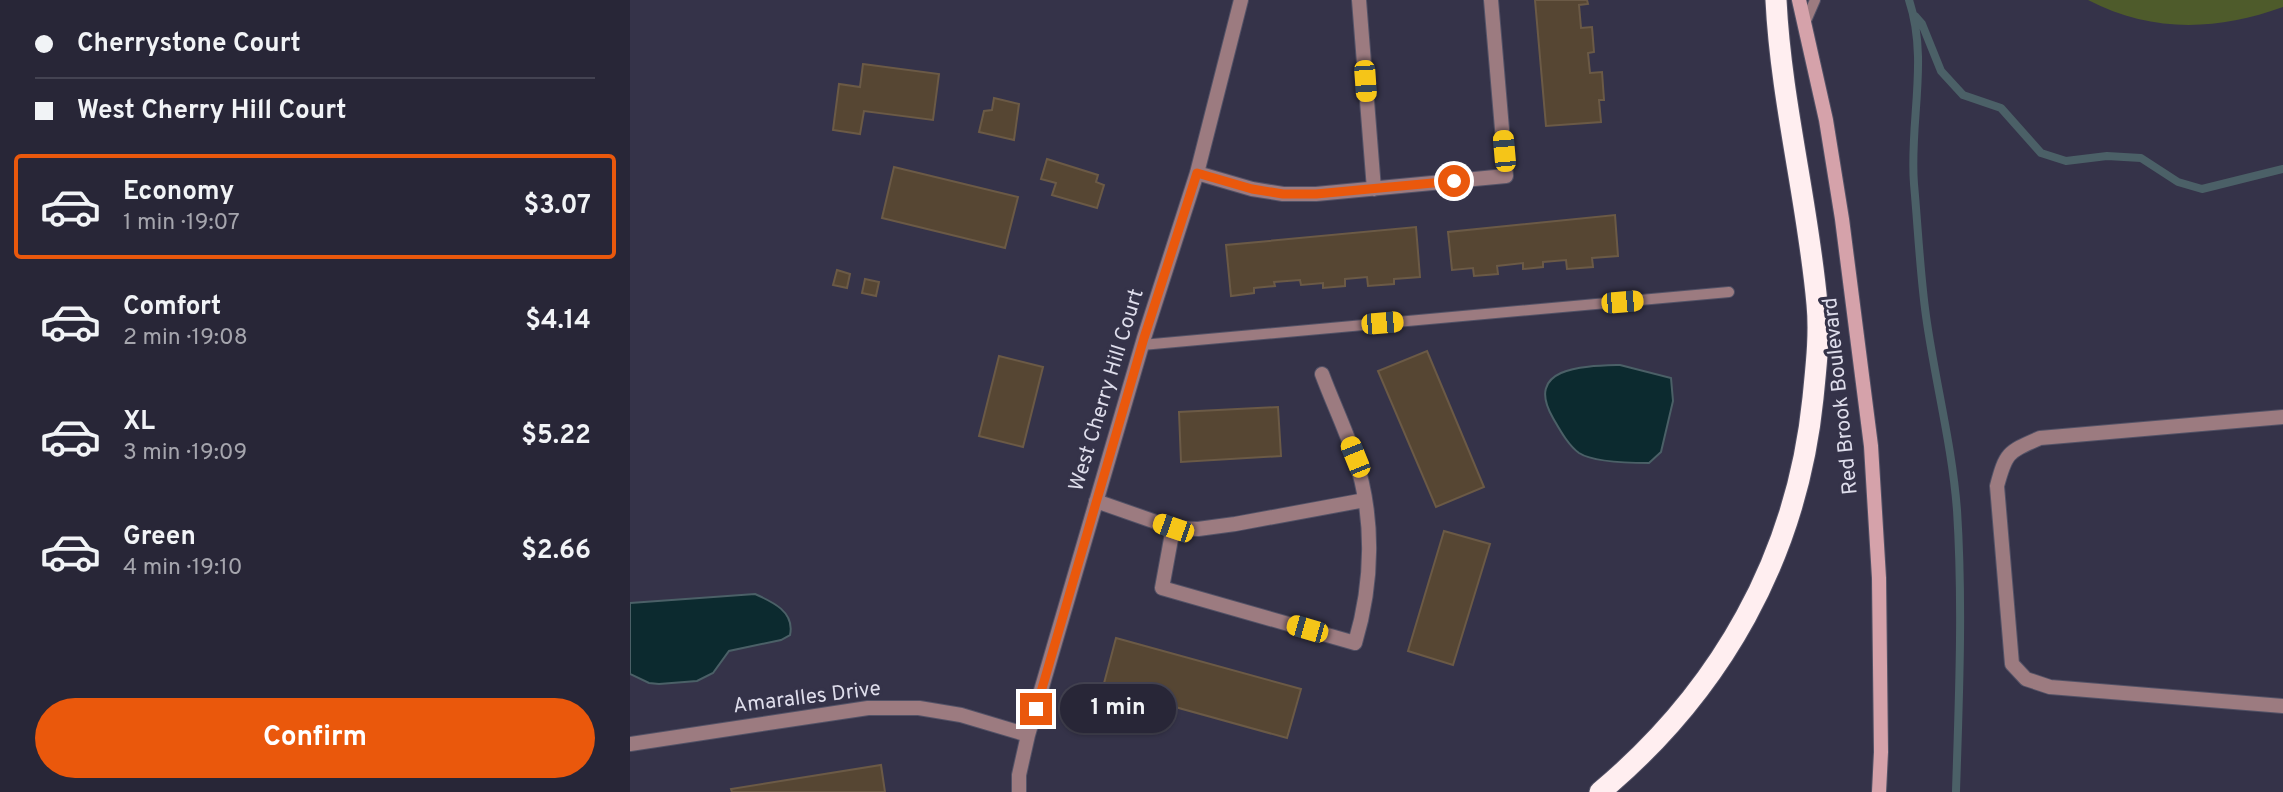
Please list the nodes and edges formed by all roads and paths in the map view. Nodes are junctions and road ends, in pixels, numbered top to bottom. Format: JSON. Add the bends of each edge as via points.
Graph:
{"nodes":[{"id":1,"x":1241,"y":0,"type":"edge"},
{"id":2,"x":1359,"y":0,"type":"edge"},
{"id":3,"x":1491,"y":0,"type":"edge"},
{"id":4,"x":1776,"y":0,"type":"edge"},
{"id":5,"x":1799,"y":0,"type":"edge"},
{"id":6,"x":1815,"y":0,"type":"edge"},
{"id":7,"x":1805,"y":23,"type":"junction"},
{"id":8,"x":1197,"y":173,"type":"junction"},
{"id":9,"x":1374,"y":189,"type":"junction"},
{"id":10,"x":1729,"y":292,"type":"dead end"},
{"id":11,"x":1142,"y":345,"type":"junction"},
{"id":12,"x":1322,"y":374,"type":"dead end"},
{"id":13,"x":2283,"y":417,"type":"edge"},
{"id":14,"x":1365,"y":500,"type":"junction"},
{"id":15,"x":1096,"y":501,"type":"junction"},
{"id":16,"x":1173,"y":528,"type":"junction"},
{"id":17,"x":2283,"y":706,"type":"edge"},
{"id":18,"x":1028,"y":735,"type":"junction"},
{"id":19,"x":630,"y":744,"type":"edge"},
{"id":20,"x":1019,"y":792,"type":"edge"},
{"id":21,"x":1600,"y":792,"type":"edge"},
{"id":22,"x":1879,"y":792,"type":"edge"}],
"edges":[{"from":1,"to":8,"type":"street","name":"West Cherry Hill Court"},
{"from":2,"to":9,"type":"street"},
{"from":3,"to":9,"type":"street","via":[[1506,176]]},
{"from":4,"to":21,"type":"highway","via":[[1778,49],[1817,306],[1809,435],[1795,499],[1749,614],[1712,671],[1676,719]]},
{"from":5,"to":7,"type":"main road","name":"Red Brook Boulevard"},
{"from":6,"to":7,"type":"lane"},
{"from":7,"to":22,"type":"main road","name":"Red Brook Boulevard","via":[[1842,219],[1871,446],[1879,578]]},
{"from":8,"to":9,"type":"street","via":[[1283,194]]},
{"from":8,"to":11,"type":"street","name":"West Cherry Hill Court"},
{"from":10,"to":11,"type":"lane"},
{"from":11,"to":15,"type":"street","name":"West Cherry Hill Court"},
{"from":12,"to":14,"type":"street","via":[[1355,457]]},
{"from":13,"to":17,"type":"street","via":[[2040,438],[2004,459],[1997,486],[2012,664],[2026,679],[2050,687]]},
{"from":14,"to":16,"type":"street","via":[[1235,524]]},
{"from":14,"to":16,"type":"street","via":[[1368,580],[1355,643],[1162,588]]},
{"from":15,"to":16,"type":"street"},
{"from":15,"to":18,"type":"street","name":"West Cherry Hill Court"},
{"from":18,"to":19,"type":"street","name":"Amaralles Drive","via":[[961,715],[919,708],[868,708]]},
{"from":18,"to":20,"type":"street","name":"West Cherry Hill Court"}]}
